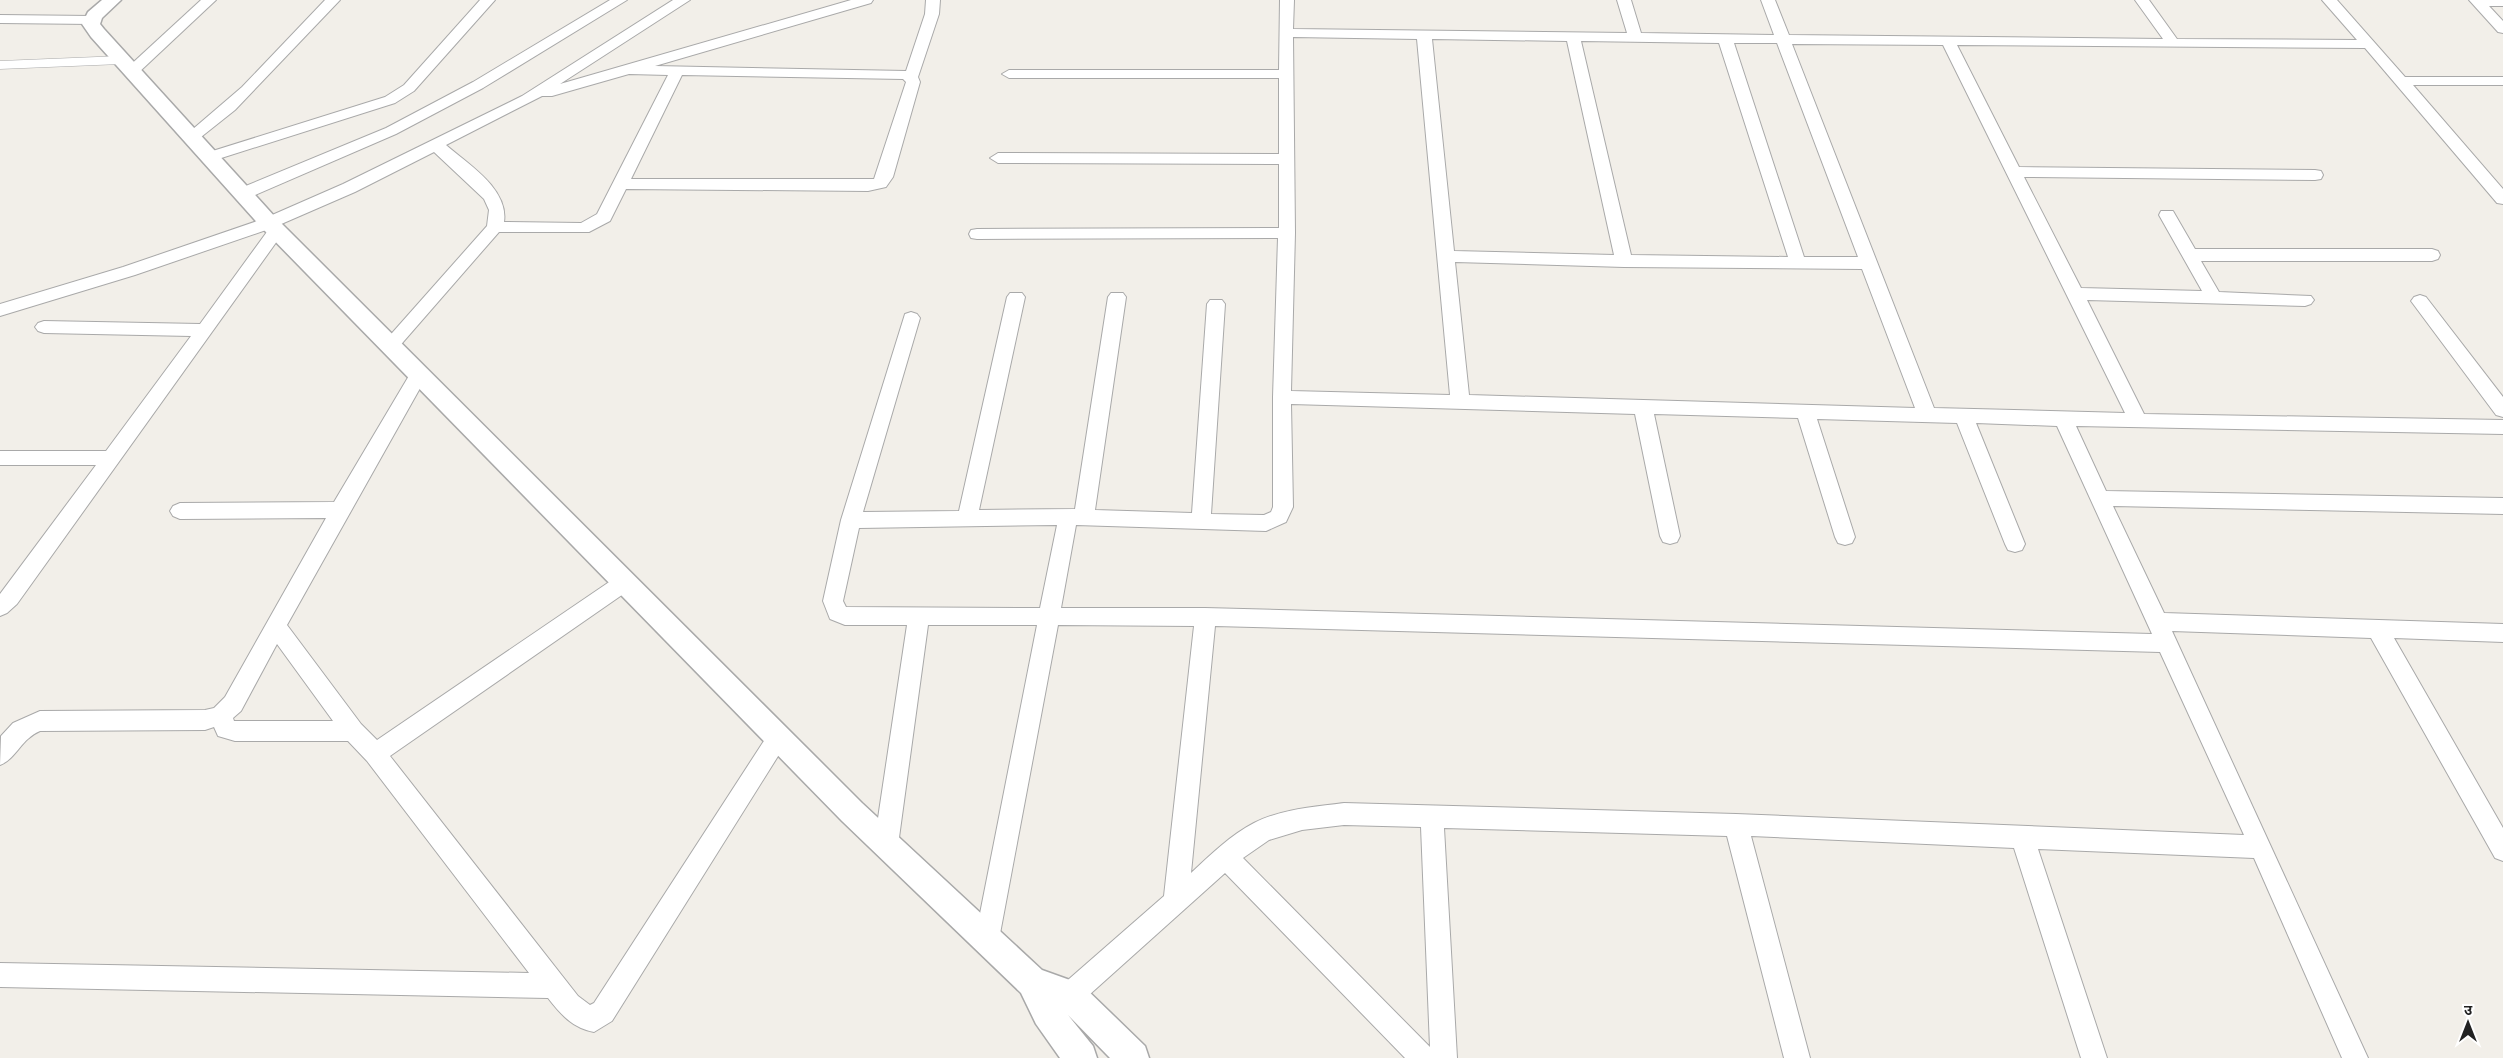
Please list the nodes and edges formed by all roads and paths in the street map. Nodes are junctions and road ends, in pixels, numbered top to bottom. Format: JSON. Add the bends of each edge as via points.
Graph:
{"nodes":[{"id":1,"x":112,"y":0,"type":"edge"},
{"id":2,"x":209,"y":0,"type":"edge"},
{"id":3,"x":332,"y":0,"type":"edge"},
{"id":4,"x":498,"y":0,"type":"edge"},
{"id":5,"x":620,"y":0,"type":"edge"},
{"id":6,"x":682,"y":0,"type":"edge"},
{"id":7,"x":866,"y":0,"type":"edge"},
{"id":8,"x":933,"y":0,"type":"edge"},
{"id":9,"x":1287,"y":0,"type":"edge"},
{"id":10,"x":1624,"y":0,"type":"edge"},
{"id":11,"x":1768,"y":0,"type":"edge"},
{"id":12,"x":2142,"y":0,"type":"edge"},
{"id":13,"x":2329,"y":0,"type":"edge"},
{"id":14,"x":2477,"y":1,"type":"edge"},
{"id":15,"x":2503,"y":2,"type":"edge"},
{"id":16,"x":484,"y":5,"type":"edge"},
{"id":17,"x":0,"y":19,"type":"edge"},
{"id":18,"x":92,"y":20,"type":"junction"},
{"id":19,"x":2503,"y":29,"type":"edge"},
{"id":20,"x":1286,"y":33,"type":"junction"},
{"id":21,"x":1424,"y":35,"type":"junction"},
{"id":22,"x":1573,"y":36,"type":"junction"},
{"id":23,"x":1635,"y":37,"type":"junction"},
{"id":24,"x":1725,"y":38,"type":"junction"},
{"id":25,"x":1783,"y":39,"type":"junction"},
{"id":26,"x":1948,"y":41,"type":"junction"},
{"id":27,"x":2173,"y":43,"type":"junction"},
{"id":28,"x":2369,"y":44,"type":"junction"},
{"id":29,"x":0,"y":65,"type":"edge"},
{"id":30,"x":126,"y":66,"type":"junction"},
{"id":31,"x":632,"y":70,"type":"junction"},
{"id":32,"x":677,"y":71,"type":"junction"},
{"id":33,"x":1009,"y":74,"type":"dead end"},
{"id":34,"x":1286,"y":74,"type":"junction"},
{"id":35,"x":911,"y":77,"type":"junction"},
{"id":36,"x":2400,"y":81,"type":"junction"},
{"id":37,"x":2503,"y":81,"type":"edge"},
{"id":38,"x":527,"y":99,"type":"junction"},
{"id":39,"x":191,"y":138,"type":"junction"},
{"id":40,"x":435,"y":144,"type":"junction"},
{"id":41,"x":209,"y":157,"type":"junction"},
{"id":42,"x":998,"y":158,"type":"dead end"},
{"id":43,"x":1287,"y":159,"type":"junction"},
{"id":44,"x":2014,"y":172,"type":"junction"},
{"id":45,"x":2315,"y":175,"type":"dead end"},
{"id":46,"x":620,"y":184,"type":"junction"},
{"id":47,"x":2503,"y":199,"type":"edge"},
{"id":48,"x":259,"y":211,"type":"junction"},
{"id":49,"x":2167,"y":215,"type":"dead end"},
{"id":50,"x":495,"y":227,"type":"junction"},
{"id":51,"x":1287,"y":233,"type":"junction"},
{"id":52,"x":977,"y":234,"type":"dead end"},
{"id":53,"x":2190,"y":255,"type":"junction"},
{"id":54,"x":2432,"y":255,"type":"dead end"},
{"id":55,"x":1446,"y":256,"type":"junction"},
{"id":56,"x":1624,"y":261,"type":"junction"},
{"id":57,"x":1798,"y":263,"type":"junction"},
{"id":58,"x":1869,"y":263,"type":"junction"},
{"id":59,"x":2074,"y":294,"type":"junction"},
{"id":60,"x":1016,"y":297,"type":"dead end"},
{"id":61,"x":1117,"y":297,"type":"dead end"},
{"id":62,"x":2214,"y":298,"type":"junction"},
{"id":63,"x":2305,"y":300,"type":"dead end"},
{"id":64,"x":2420,"y":301,"type":"dead end"},
{"id":65,"x":1216,"y":304,"type":"dead end"},
{"id":66,"x":0,"y":310,"type":"edge"},
{"id":67,"x":911,"y":318,"type":"dead end"},
{"id":68,"x":44,"y":326,"type":"dead end"},
{"id":69,"x":205,"y":330,"type":"junction"},
{"id":70,"x":391,"y":345,"type":"junction"},
{"id":71,"x":419,"y":374,"type":"junction"},
{"id":72,"x":1282,"y":397,"type":"junction"},
{"id":73,"x":1460,"y":402,"type":"junction"},
{"id":74,"x":1643,"y":407,"type":"junction"},
{"id":75,"x":2503,"y":410,"type":"edge"},
{"id":76,"x":1805,"y":412,"type":"junction"},
{"id":77,"x":1927,"y":415,"type":"junction"},
{"id":78,"x":1964,"y":416,"type":"junction"},
{"id":79,"x":2063,"y":419,"type":"junction"},
{"id":80,"x":2138,"y":420,"type":"junction"},
{"id":81,"x":2503,"y":427,"type":"edge"},
{"id":82,"x":0,"y":458,"type":"edge"},
{"id":83,"x":112,"y":458,"type":"junction"},
{"id":84,"x":2099,"y":498,"type":"junction"},
{"id":85,"x":2503,"y":506,"type":"edge"},
{"id":86,"x":340,"y":510,"type":"junction"},
{"id":87,"x":180,"y":511,"type":"dead end"},
{"id":88,"x":968,"y":517,"type":"junction"},
{"id":89,"x":1076,"y":517,"type":"junction"},
{"id":90,"x":851,"y":520,"type":"junction"},
{"id":91,"x":1201,"y":521,"type":"junction"},
{"id":92,"x":1670,"y":536,"type":"dead end"},
{"id":93,"x":1845,"y":537,"type":"dead end"},
{"id":94,"x":2015,"y":544,"type":"dead end"},
{"id":95,"x":625,"y":582,"type":"junction"},
{"id":96,"x":0,"y":606,"type":"edge"},
{"id":97,"x":919,"y":615,"type":"junction"},
{"id":98,"x":1048,"y":615,"type":"junction"},
{"id":99,"x":1205,"y":617,"type":"junction"},
{"id":100,"x":2156,"y":622,"type":"junction"},
{"id":101,"x":277,"y":627,"type":"junction"},
{"id":102,"x":2378,"y":630,"type":"junction"},
{"id":103,"x":2503,"y":633,"type":"edge"},
{"id":104,"x":2165,"y":643,"type":"junction"},
{"id":105,"x":221,"y":715,"type":"junction"},
{"id":106,"x":353,"y":731,"type":"junction"},
{"id":107,"x":779,"y":737,"type":"junction"},
{"id":108,"x":375,"y":754,"type":"junction"},
{"id":109,"x":0,"y":755,"type":"edge"},
{"id":110,"x":1432,"y":817,"type":"junction"},
{"id":111,"x":1736,"y":825,"type":"junction"},
{"id":112,"x":2022,"y":837,"type":"junction"},
{"id":113,"x":886,"y":845,"type":"junction"},
{"id":114,"x":2260,"y":847,"type":"junction"},
{"id":115,"x":2503,"y":850,"type":"edge"},
{"id":116,"x":1226,"y":857,"type":"junction"},
{"id":117,"x":1176,"y":900,"type":"junction"},
{"id":118,"x":987,"y":939,"type":"junction"},
{"id":119,"x":0,"y":975,"type":"edge"},
{"id":120,"x":1033,"y":984,"type":"junction"},
{"id":121,"x":554,"y":986,"type":"junction"},
{"id":122,"x":1070,"y":995,"type":"junction"},
{"id":123,"x":1081,"y":1058,"type":"edge"},
{"id":124,"x":1133,"y":1058,"type":"edge"},
{"id":125,"x":1423,"y":1058,"type":"edge"},
{"id":126,"x":1444,"y":1058,"type":"edge"},
{"id":127,"x":1796,"y":1058,"type":"edge"},
{"id":128,"x":2094,"y":1058,"type":"edge"},
{"id":129,"x":2355,"y":1058,"type":"edge"}],
"edges":[{"from":1,"to":18,"type":"street"},
{"from":2,"to":30,"type":"street"},
{"from":3,"to":39,"type":"street","via":[[236,102]]},
{"from":4,"to":16,"type":"street"},
{"from":5,"to":48,"type":"street"},
{"from":6,"to":38,"type":"street"},
{"from":7,"to":31,"type":"street"},
{"from":8,"to":35,"type":"street","via":[[932,14]]},
{"from":9,"to":20,"type":"street"},
{"from":10,"to":23,"type":"street"},
{"from":11,"to":25,"type":"street"},
{"from":12,"to":27,"type":"street"},
{"from":13,"to":28,"type":"street"},
{"from":14,"to":15,"type":"street"},
{"from":14,"to":19,"type":"street"},
{"from":16,"to":41,"type":"street","via":[[409,88],[390,100]]},
{"from":17,"to":18,"type":"street"},
{"from":18,"to":30,"type":"street","via":[[97,34]]},
{"from":20,"to":21,"type":"street"},
{"from":20,"to":34,"type":"street"},
{"from":21,"to":22,"type":"street"},
{"from":21,"to":55,"type":"street"},
{"from":22,"to":23,"type":"street"},
{"from":22,"to":56,"type":"street"},
{"from":23,"to":24,"type":"street"},
{"from":24,"to":25,"type":"street"},
{"from":24,"to":57,"type":"street"},
{"from":25,"to":26,"type":"street"},
{"from":25,"to":58,"type":"street"},
{"from":26,"to":27,"type":"street"},
{"from":26,"to":44,"type":"street"},
{"from":27,"to":28,"type":"street"},
{"from":28,"to":36,"type":"street"},
{"from":29,"to":30,"type":"lane"},
{"from":30,"to":39,"type":"street"},
{"from":31,"to":32,"type":"street"},
{"from":31,"to":38,"type":"street"},
{"from":32,"to":35,"type":"street"},
{"from":32,"to":46,"type":"street"},
{"from":33,"to":34,"type":"street"},
{"from":34,"to":43,"type":"street"},
{"from":35,"to":46,"type":"street","via":[[913,82],[886,177],[880,183],[868,186]]},
{"from":36,"to":37,"type":"street"},
{"from":36,"to":47,"type":"street"},
{"from":38,"to":40,"type":"street"},
{"from":39,"to":41,"type":"street"},
{"from":40,"to":48,"type":"street","via":[[349,188]]},
{"from":40,"to":50,"type":"street","via":[[494,200],[498,216]]},
{"from":41,"to":48,"type":"street"},
{"from":42,"to":43,"type":"street"},
{"from":43,"to":51,"type":"street"},
{"from":44,"to":45,"type":"street"},
{"from":44,"to":59,"type":"street"},
{"from":46,"to":50,"type":"street","via":[[604,217],[583,228]]},
{"from":48,"to":66,"type":"street","via":[[129,271]]},
{"from":48,"to":69,"type":"street"},
{"from":48,"to":70,"type":"street"},
{"from":49,"to":53,"type":"street"},
{"from":50,"to":70,"type":"street"},
{"from":51,"to":52,"type":"street"},
{"from":51,"to":72,"type":"street"},
{"from":53,"to":54,"type":"street"},
{"from":53,"to":62,"type":"street"},
{"from":55,"to":56,"type":"street"},
{"from":55,"to":73,"type":"street"},
{"from":56,"to":57,"type":"street"},
{"from":57,"to":58,"type":"street"},
{"from":58,"to":77,"type":"street"},
{"from":59,"to":62,"type":"street"},
{"from":59,"to":80,"type":"street"},
{"from":60,"to":88,"type":"street"},
{"from":61,"to":89,"type":"street"},
{"from":62,"to":63,"type":"street"},
{"from":64,"to":75,"type":"street"},
{"from":65,"to":91,"type":"street"},
{"from":67,"to":90,"type":"street"},
{"from":68,"to":69,"type":"street"},
{"from":69,"to":83,"type":"street"},
{"from":70,"to":71,"type":"street"},
{"from":71,"to":86,"type":"street"},
{"from":71,"to":95,"type":"street"},
{"from":72,"to":73,"type":"street"},
{"from":72,"to":91,"type":"street","via":[[1282,507],[1279,517],[1266,523]]},
{"from":73,"to":74,"type":"street"},
{"from":74,"to":76,"type":"street"},
{"from":74,"to":92,"type":"street"},
{"from":76,"to":77,"type":"street"},
{"from":76,"to":93,"type":"street"},
{"from":77,"to":78,"type":"street"},
{"from":78,"to":79,"type":"street"},
{"from":78,"to":94,"type":"street"},
{"from":79,"to":80,"type":"street"},
{"from":79,"to":84,"type":"street"},
{"from":80,"to":81,"type":"street"},
{"from":82,"to":83,"type":"street"},
{"from":83,"to":96,"type":"street","via":[[10,598]]},
{"from":84,"to":85,"type":"street"},
{"from":84,"to":100,"type":"street"},
{"from":86,"to":87,"type":"street"},
{"from":86,"to":101,"type":"street"},
{"from":88,"to":89,"type":"street"},
{"from":88,"to":90,"type":"street"},
{"from":89,"to":91,"type":"street"},
{"from":89,"to":98,"type":"street"},
{"from":90,"to":97,"type":"street","via":[[833,601],[837,614]]},
{"from":95,"to":107,"type":"street"},
{"from":95,"to":108,"type":"street"},
{"from":97,"to":98,"type":"street"},
{"from":97,"to":113,"type":"street"},
{"from":98,"to":99,"type":"street"},
{"from":98,"to":118,"type":"street"},
{"from":99,"to":104,"type":"street"},
{"from":99,"to":117,"type":"street"},
{"from":100,"to":102,"type":"street"},
{"from":100,"to":104,"type":"street"},
{"from":101,"to":105,"type":"street","via":[[233,704]]},
{"from":101,"to":106,"type":"street"},
{"from":102,"to":103,"type":"street"},
{"from":102,"to":115,"type":"street"},
{"from":104,"to":114,"type":"street"},
{"from":105,"to":106,"type":"street","via":[[226,729],[235,731]]},
{"from":105,"to":109,"type":"street","via":[[205,720],[40,721],[14,733]]},
{"from":106,"to":108,"type":"street"},
{"from":107,"to":113,"type":"street"},
{"from":107,"to":121,"type":"street","via":[[603,1012],[594,1019],[584,1017]]},
{"from":108,"to":121,"type":"street"},
{"from":110,"to":111,"type":"street"},
{"from":110,"to":116,"type":"street","via":[[1344,814],[1302,819],[1262,831]]},
{"from":110,"to":126,"type":"street"},
{"from":111,"to":112,"type":"street"},
{"from":111,"to":127,"type":"street"},
{"from":112,"to":114,"type":"street"},
{"from":112,"to":128,"type":"street"},
{"from":113,"to":118,"type":"street"},
{"from":114,"to":129,"type":"street"},
{"from":116,"to":117,"type":"street"},
{"from":116,"to":125,"type":"street"},
{"from":117,"to":122,"type":"street"},
{"from":118,"to":120,"type":"street"},
{"from":119,"to":121,"type":"street"},
{"from":120,"to":122,"type":"street"},
{"from":120,"to":123,"type":"street","via":[[1038,1000]]},
{"from":122,"to":124,"type":"street"}]}
